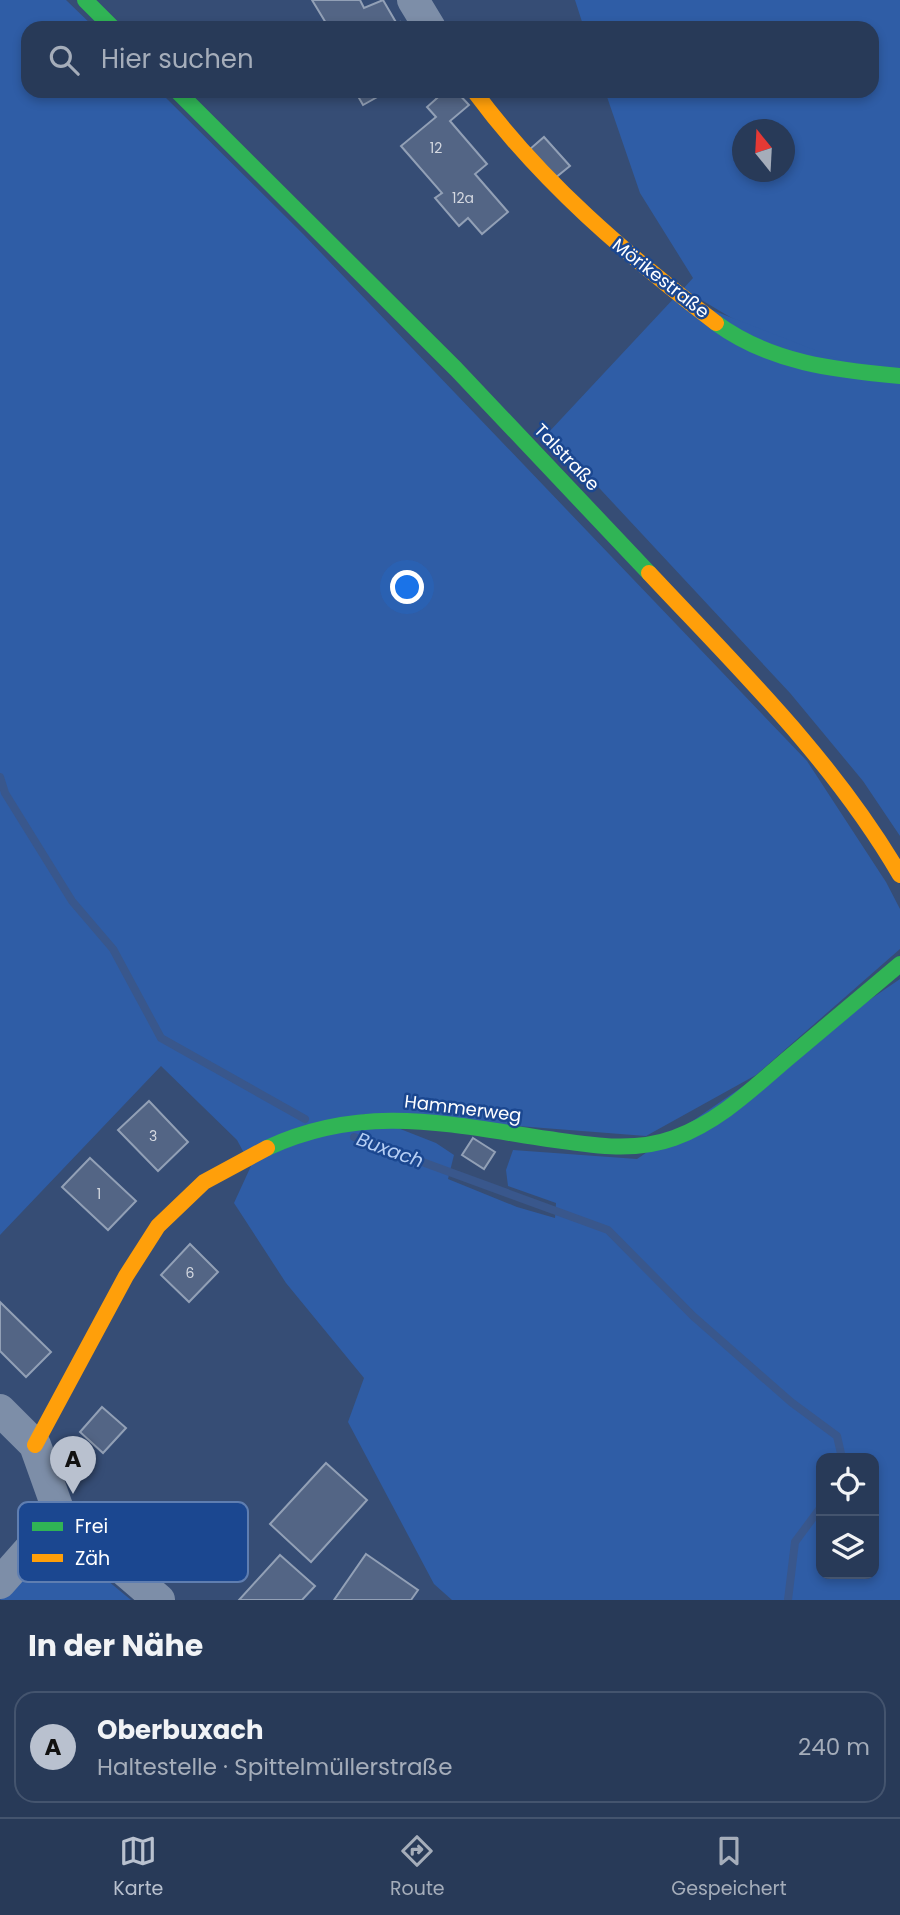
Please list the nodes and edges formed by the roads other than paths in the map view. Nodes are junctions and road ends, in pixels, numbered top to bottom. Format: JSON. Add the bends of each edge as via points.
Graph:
{"nodes":[{"id":1,"x":85,"y":0,"type":"edge"},
{"id":2,"x":413,"y":0,"type":"edge"},
{"id":3,"x":106,"y":21,"type":"edge"},
{"id":4,"x":425,"y":21,"type":"edge"},
{"id":5,"x":184,"y":98,"type":"edge"},
{"id":6,"x":479,"y":98,"type":"edge"},
{"id":7,"x":900,"y":376,"type":"edge"},
{"id":8,"x":900,"y":875,"type":"edge"},
{"id":9,"x":900,"y":964,"type":"edge"},
{"id":10,"x":0,"y":1410,"type":"edge"},
{"id":11,"x":35,"y":1445,"type":"junction"},
{"id":12,"x":55,"y":1502,"type":"edge"},
{"id":13,"x":18,"y":1563,"type":"edge"},
{"id":14,"x":138,"y":1582,"type":"edge"},
{"id":15,"x":0,"y":1583,"type":"edge"},
{"id":16,"x":159,"y":1600,"type":"edge"}],
"edges":[{"from":1,"to":3,"type":"street"},
{"from":2,"to":4,"type":"street"},
{"from":5,"to":8,"type":"street","name":"Talstraße","via":[[456,369],[776,708],[863,815]]},
{"from":6,"to":7,"type":"street","name":"Mörikestraße","via":[[505,136],[597,228],[732,334],[794,361]]},
{"from":9,"to":11,"type":"street","name":"Hammerweg","via":[[723,1113],[665,1143],[617,1147],[426,1120],[382,1119],[305,1131],[212,1175],[153,1231]]},
{"from":10,"to":11,"type":"street"},
{"from":11,"to":12,"type":"street"},
{"from":13,"to":15,"type":"street"},
{"from":14,"to":16,"type":"street"}]}
